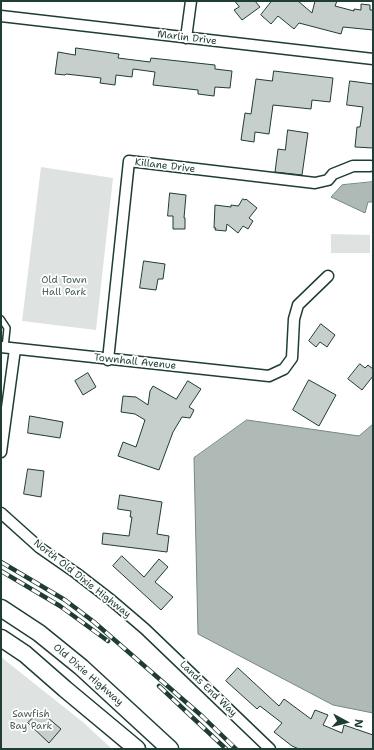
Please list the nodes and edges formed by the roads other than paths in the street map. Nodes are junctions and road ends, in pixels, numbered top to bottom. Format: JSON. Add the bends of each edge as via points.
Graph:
{"nodes":[{"id":1,"x":191,"y":1,"type":"edge"},
{"id":2,"x":1,"y":16,"type":"edge"},
{"id":3,"x":186,"y":38,"type":"junction"},
{"id":4,"x":373,"y":59,"type":"edge"},
{"id":5,"x":370,"y":166,"type":"dead end"},
{"id":6,"x":328,"y":276,"type":"dead end"},
{"id":7,"x":1,"y":319,"type":"edge"},
{"id":8,"x":3,"y":347,"type":"edge"},
{"id":9,"x":15,"y":349,"type":"junction"},
{"id":10,"x":108,"y":360,"type":"junction"},
{"id":11,"x":1,"y":452,"type":"edge"},
{"id":12,"x":1,"y":513,"type":"edge"},
{"id":13,"x":1,"y":608,"type":"edge"},
{"id":14,"x":145,"y":629,"type":"joint"},
{"id":15,"x":1,"y":638,"type":"edge"},
{"id":16,"x":137,"y":749,"type":"edge"},
{"id":17,"x":170,"y":749,"type":"edge"},
{"id":18,"x":270,"y":749,"type":"edge"}],
"edges":[{"from":1,"to":3,"type":"street"},
{"from":2,"to":3,"type":"street","name":"Marlin Drive"},
{"from":3,"to":4,"type":"street","name":"Marlin Drive"},
{"from":5,"to":10,"type":"street","name":"Killane Drive","via":[[353,166],[333,174],[328,180],[315,183],[129,161]]},
{"from":6,"to":10,"type":"street","name":"Townhall Avenue","via":[[298,305],[294,319],[292,358],[284,369],[269,376]]},
{"from":7,"to":8,"type":"lane","via":[[7,328]]},
{"from":8,"to":9,"type":"street","name":"Townhall Avenue"},
{"from":9,"to":10,"type":"street","name":"Townhall Avenue"},
{"from":9,"to":11,"type":"street"},
{"from":12,"to":14,"type":"street","name":"North Old Dixie Highway","via":[[40,548],[111,600]]},
{"from":13,"to":17,"type":"main road","name":"Old Dixie Highway","via":[[81,667]]},
{"from":14,"to":18,"type":"street","name":"Lands End Way"},
{"from":15,"to":16,"type":"main road","via":[[25,654]]}]}
